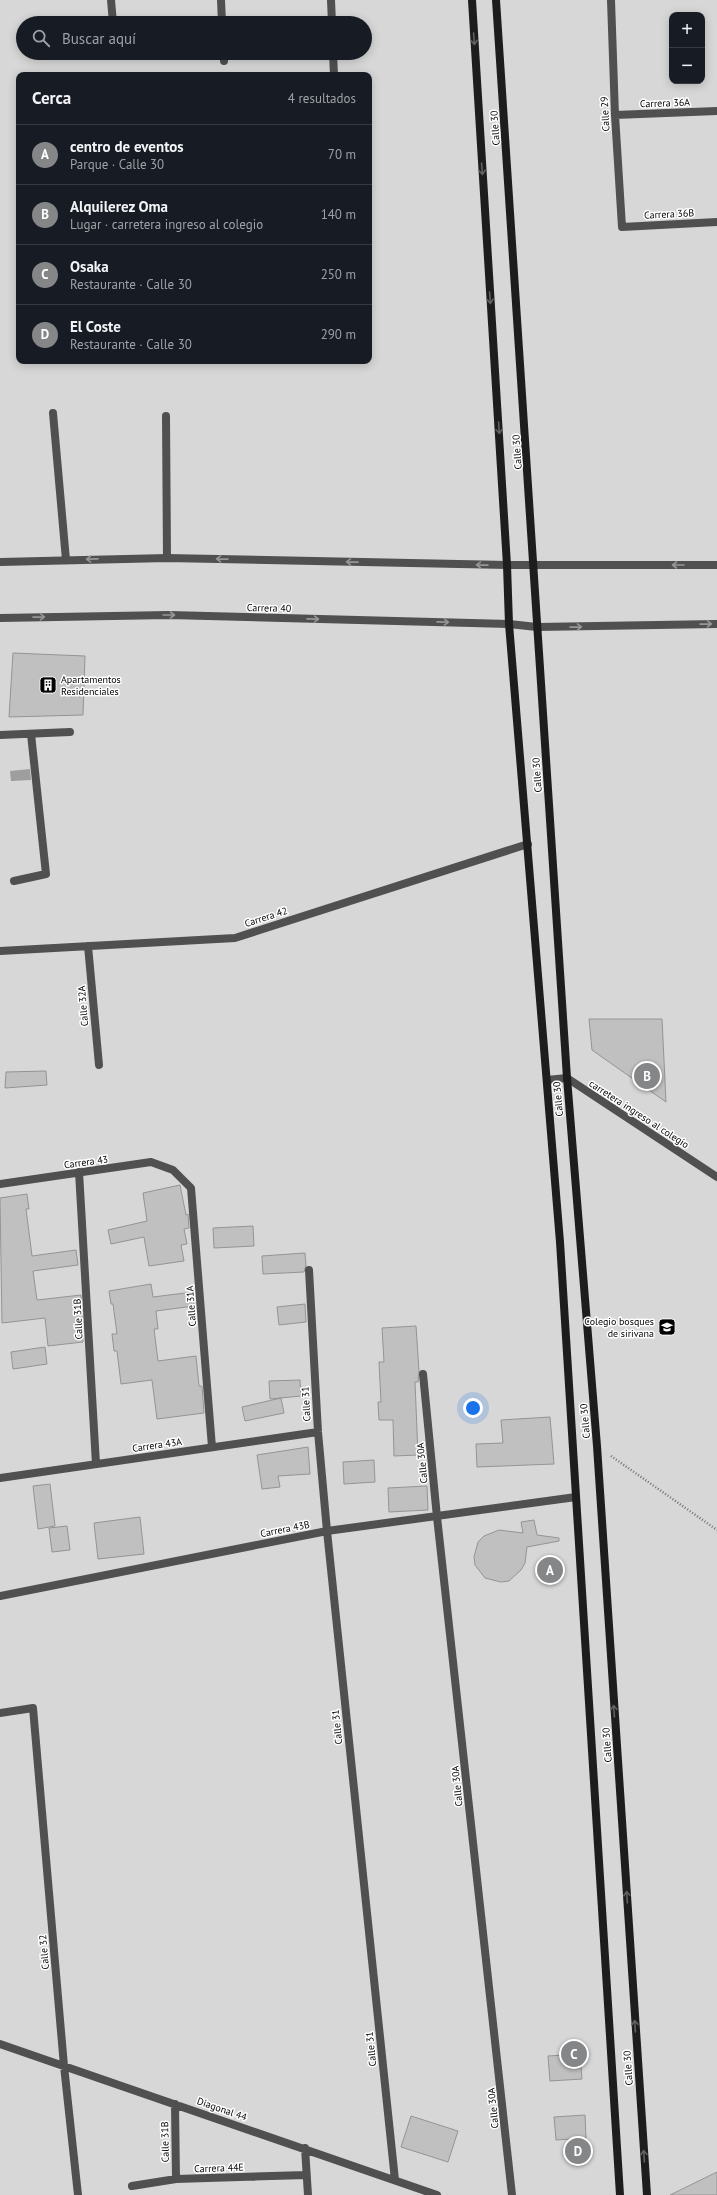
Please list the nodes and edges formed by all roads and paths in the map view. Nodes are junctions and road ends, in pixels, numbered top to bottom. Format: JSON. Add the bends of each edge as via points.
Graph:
{"nodes":[{"id":1,"x":111,"y":0,"type":"edge"},
{"id":2,"x":221,"y":0,"type":"edge"},
{"id":3,"x":330,"y":0,"type":"edge"},
{"id":4,"x":472,"y":0,"type":"edge"},
{"id":5,"x":496,"y":0,"type":"edge"},
{"id":6,"x":611,"y":0,"type":"edge"},
{"id":7,"x":112,"y":16,"type":"edge"},
{"id":8,"x":222,"y":16,"type":"edge"},
{"id":9,"x":331,"y":16,"type":"edge"},
{"id":10,"x":333,"y":60,"type":"edge"},
{"id":11,"x":334,"y":72,"type":"edge"},
{"id":12,"x":717,"y":111,"type":"edge"},
{"id":13,"x":615,"y":115,"type":"junction"},
{"id":14,"x":717,"y":222,"type":"edge"},
{"id":15,"x":622,"y":227,"type":"joint"},
{"id":16,"x":53,"y":413,"type":"dead end"},
{"id":17,"x":166,"y":416,"type":"dead end"},
{"id":18,"x":167,"y":558,"type":"junction"},
{"id":19,"x":66,"y":560,"type":"junction"},
{"id":20,"x":0,"y":562,"type":"edge"},
{"id":21,"x":717,"y":565,"type":"edge"},
{"id":22,"x":507,"y":566,"type":"junction"},
{"id":23,"x":534,"y":566,"type":"junction"},
{"id":24,"x":0,"y":618,"type":"edge"},
{"id":25,"x":508,"y":624,"type":"junction"},
{"id":26,"x":717,"y":624,"type":"edge"},
{"id":27,"x":537,"y":627,"type":"junction"},
{"id":28,"x":70,"y":732,"type":"dead end"},
{"id":29,"x":31,"y":734,"type":"junction"},
{"id":30,"x":0,"y":735,"type":"edge"},
{"id":31,"x":528,"y":844,"type":"junction"},
{"id":32,"x":14,"y":881,"type":"dead end"},
{"id":33,"x":88,"y":946,"type":"junction"},
{"id":34,"x":0,"y":951,"type":"edge"},
{"id":35,"x":99,"y":1065,"type":"dead end"},
{"id":36,"x":567,"y":1078,"type":"junction"},
{"id":37,"x":547,"y":1080,"type":"junction"},
{"id":38,"x":173,"y":1170,"type":"joint"},
{"id":39,"x":79,"y":1172,"type":"junction"},
{"id":40,"x":717,"y":1177,"type":"edge"},
{"id":41,"x":0,"y":1184,"type":"edge"},
{"id":42,"x":309,"y":1270,"type":"dead end"},
{"id":43,"x":423,"y":1374,"type":"dead end"},
{"id":44,"x":318,"y":1432,"type":"junction"},
{"id":45,"x":597,"y":1446,"type":"junction"},
{"id":46,"x":212,"y":1448,"type":"junction"},
{"id":47,"x":96,"y":1464,"type":"junction"},
{"id":48,"x":0,"y":1478,"type":"edge"},
{"id":49,"x":576,"y":1497,"type":"junction"},
{"id":50,"x":437,"y":1517,"type":"junction"},
{"id":51,"x":717,"y":1530,"type":"edge"},
{"id":52,"x":327,"y":1531,"type":"junction"},
{"id":53,"x":0,"y":1596,"type":"edge"},
{"id":54,"x":0,"y":1713,"type":"edge"},
{"id":55,"x":0,"y":2044,"type":"edge"},
{"id":56,"x":64,"y":2066,"type":"junction"},
{"id":57,"x":175,"y":2104,"type":"junction"},
{"id":58,"x":305,"y":2148,"type":"junction"},
{"id":59,"x":306,"y":2175,"type":"junction"},
{"id":60,"x":176,"y":2179,"type":"junction"},
{"id":61,"x":395,"y":2180,"type":"junction"},
{"id":62,"x":132,"y":2186,"type":"dead end"},
{"id":63,"x":417,"y":2191,"type":"edge"},
{"id":64,"x":78,"y":2195,"type":"edge"},
{"id":65,"x":308,"y":2195,"type":"edge"},
{"id":66,"x":437,"y":2195,"type":"edge"},
{"id":67,"x":512,"y":2195,"type":"edge"},
{"id":68,"x":620,"y":2195,"type":"edge"},
{"id":69,"x":646,"y":2195,"type":"edge"}],
"edges":[{"from":1,"to":7,"type":"street"},
{"from":2,"to":8,"type":"street"},
{"from":3,"to":9,"type":"street"},
{"from":4,"to":22,"type":"main road","name":"Calle 30","one_way":true},
{"from":5,"to":23,"type":"main road","name":"Calle 30"},
{"from":6,"to":13,"type":"street","name":"Calle 29"},
{"from":10,"to":11,"type":"street"},
{"from":12,"to":13,"type":"street","name":"Carrera 36A"},
{"from":13,"to":15,"type":"street","name":"Calle 29"},
{"from":14,"to":15,"type":"street","name":"Carrera 36B"},
{"from":16,"to":19,"type":"street"},
{"from":17,"to":18,"type":"street"},
{"from":18,"to":19,"type":"street","one_way":true},
{"from":22,"to":18,"type":"street","one_way":true},
{"from":19,"to":20,"type":"street"},
{"from":21,"to":23,"type":"street","one_way":true},
{"from":22,"to":23,"type":"street"},
{"from":22,"to":25,"type":"main road","name":"Calle 30"},
{"from":23,"to":27,"type":"main road","name":"Calle 30"},
{"from":24,"to":25,"type":"street","name":"Carrera 40","one_way":true,"via":[[169,615]]},
{"from":25,"to":27,"type":"street","name":"Carrera 40"},
{"from":25,"to":31,"type":"main road","name":"Calle 30"},
{"from":27,"to":26,"type":"street","name":"Carrera 40","one_way":true},
{"from":27,"to":36,"type":"main road","name":"Calle 30"},
{"from":28,"to":29,"type":"street"},
{"from":29,"to":30,"type":"street"},
{"from":29,"to":32,"type":"street","via":[[46,874]]},
{"from":31,"to":33,"type":"street","name":"Carrera 42","via":[[235,938]]},
{"from":31,"to":37,"type":"main road","name":"Calle 30"},
{"from":33,"to":34,"type":"street","name":"Carrera 42"},
{"from":33,"to":35,"type":"street","name":"Calle 32A"},
{"from":36,"to":37,"type":"street"},
{"from":36,"to":40,"type":"street","name":"carretera ingreso al colegio"},
{"from":36,"to":45,"type":"main road","name":"Calle 30"},
{"from":37,"to":49,"type":"main road","name":"Calle 30"},
{"from":38,"to":39,"type":"street","name":"Carrera 43","via":[[151,1162]]},
{"from":38,"to":46,"type":"street","name":"Calle 31A","via":[[191,1188]]},
{"from":39,"to":41,"type":"street","name":"Carrera 43"},
{"from":39,"to":47,"type":"street","name":"Calle 31B"},
{"from":42,"to":44,"type":"street","name":"Calle 31"},
{"from":43,"to":50,"type":"street","name":"Calle 30A"},
{"from":44,"to":46,"type":"street","name":"Carrera 43A"},
{"from":44,"to":52,"type":"street","name":"Calle 31"},
{"from":45,"to":51,"type":"path"},
{"from":69,"to":45,"type":"main road","name":"Calle 30","one_way":true},
{"from":46,"to":47,"type":"street","name":"Carrera 43A"},
{"from":47,"to":48,"type":"street","name":"Carrera 43A"},
{"from":49,"to":50,"type":"street","name":"Carrera 43B"},
{"from":49,"to":68,"type":"main road","name":"Calle 30"},
{"from":50,"to":52,"type":"street","name":"Carrera 43B"},
{"from":50,"to":67,"type":"street","name":"Calle 30A"},
{"from":52,"to":53,"type":"street","name":"Carrera 43B"},
{"from":52,"to":61,"type":"street","name":"Calle 31"},
{"from":54,"to":56,"type":"street","name":"Calle 32","via":[[33,1708]]},
{"from":55,"to":56,"type":"street","name":"Diagonal 44"},
{"from":56,"to":57,"type":"street","name":"Diagonal 44"},
{"from":56,"to":64,"type":"street","name":"Calle 32"},
{"from":57,"to":58,"type":"street","name":"Diagonal 44"},
{"from":57,"to":60,"type":"street","name":"Calle 31B"},
{"from":58,"to":59,"type":"street"},
{"from":58,"to":61,"type":"street","name":"Diagonal 44"},
{"from":59,"to":60,"type":"street","name":"Carrera 44E"},
{"from":59,"to":65,"type":"street"},
{"from":60,"to":62,"type":"street","name":"Carrera 44E"},
{"from":61,"to":63,"type":"street","name":"Diagonal 44"},
{"from":63,"to":66,"type":"street","name":"Diagonal 44"}]}
